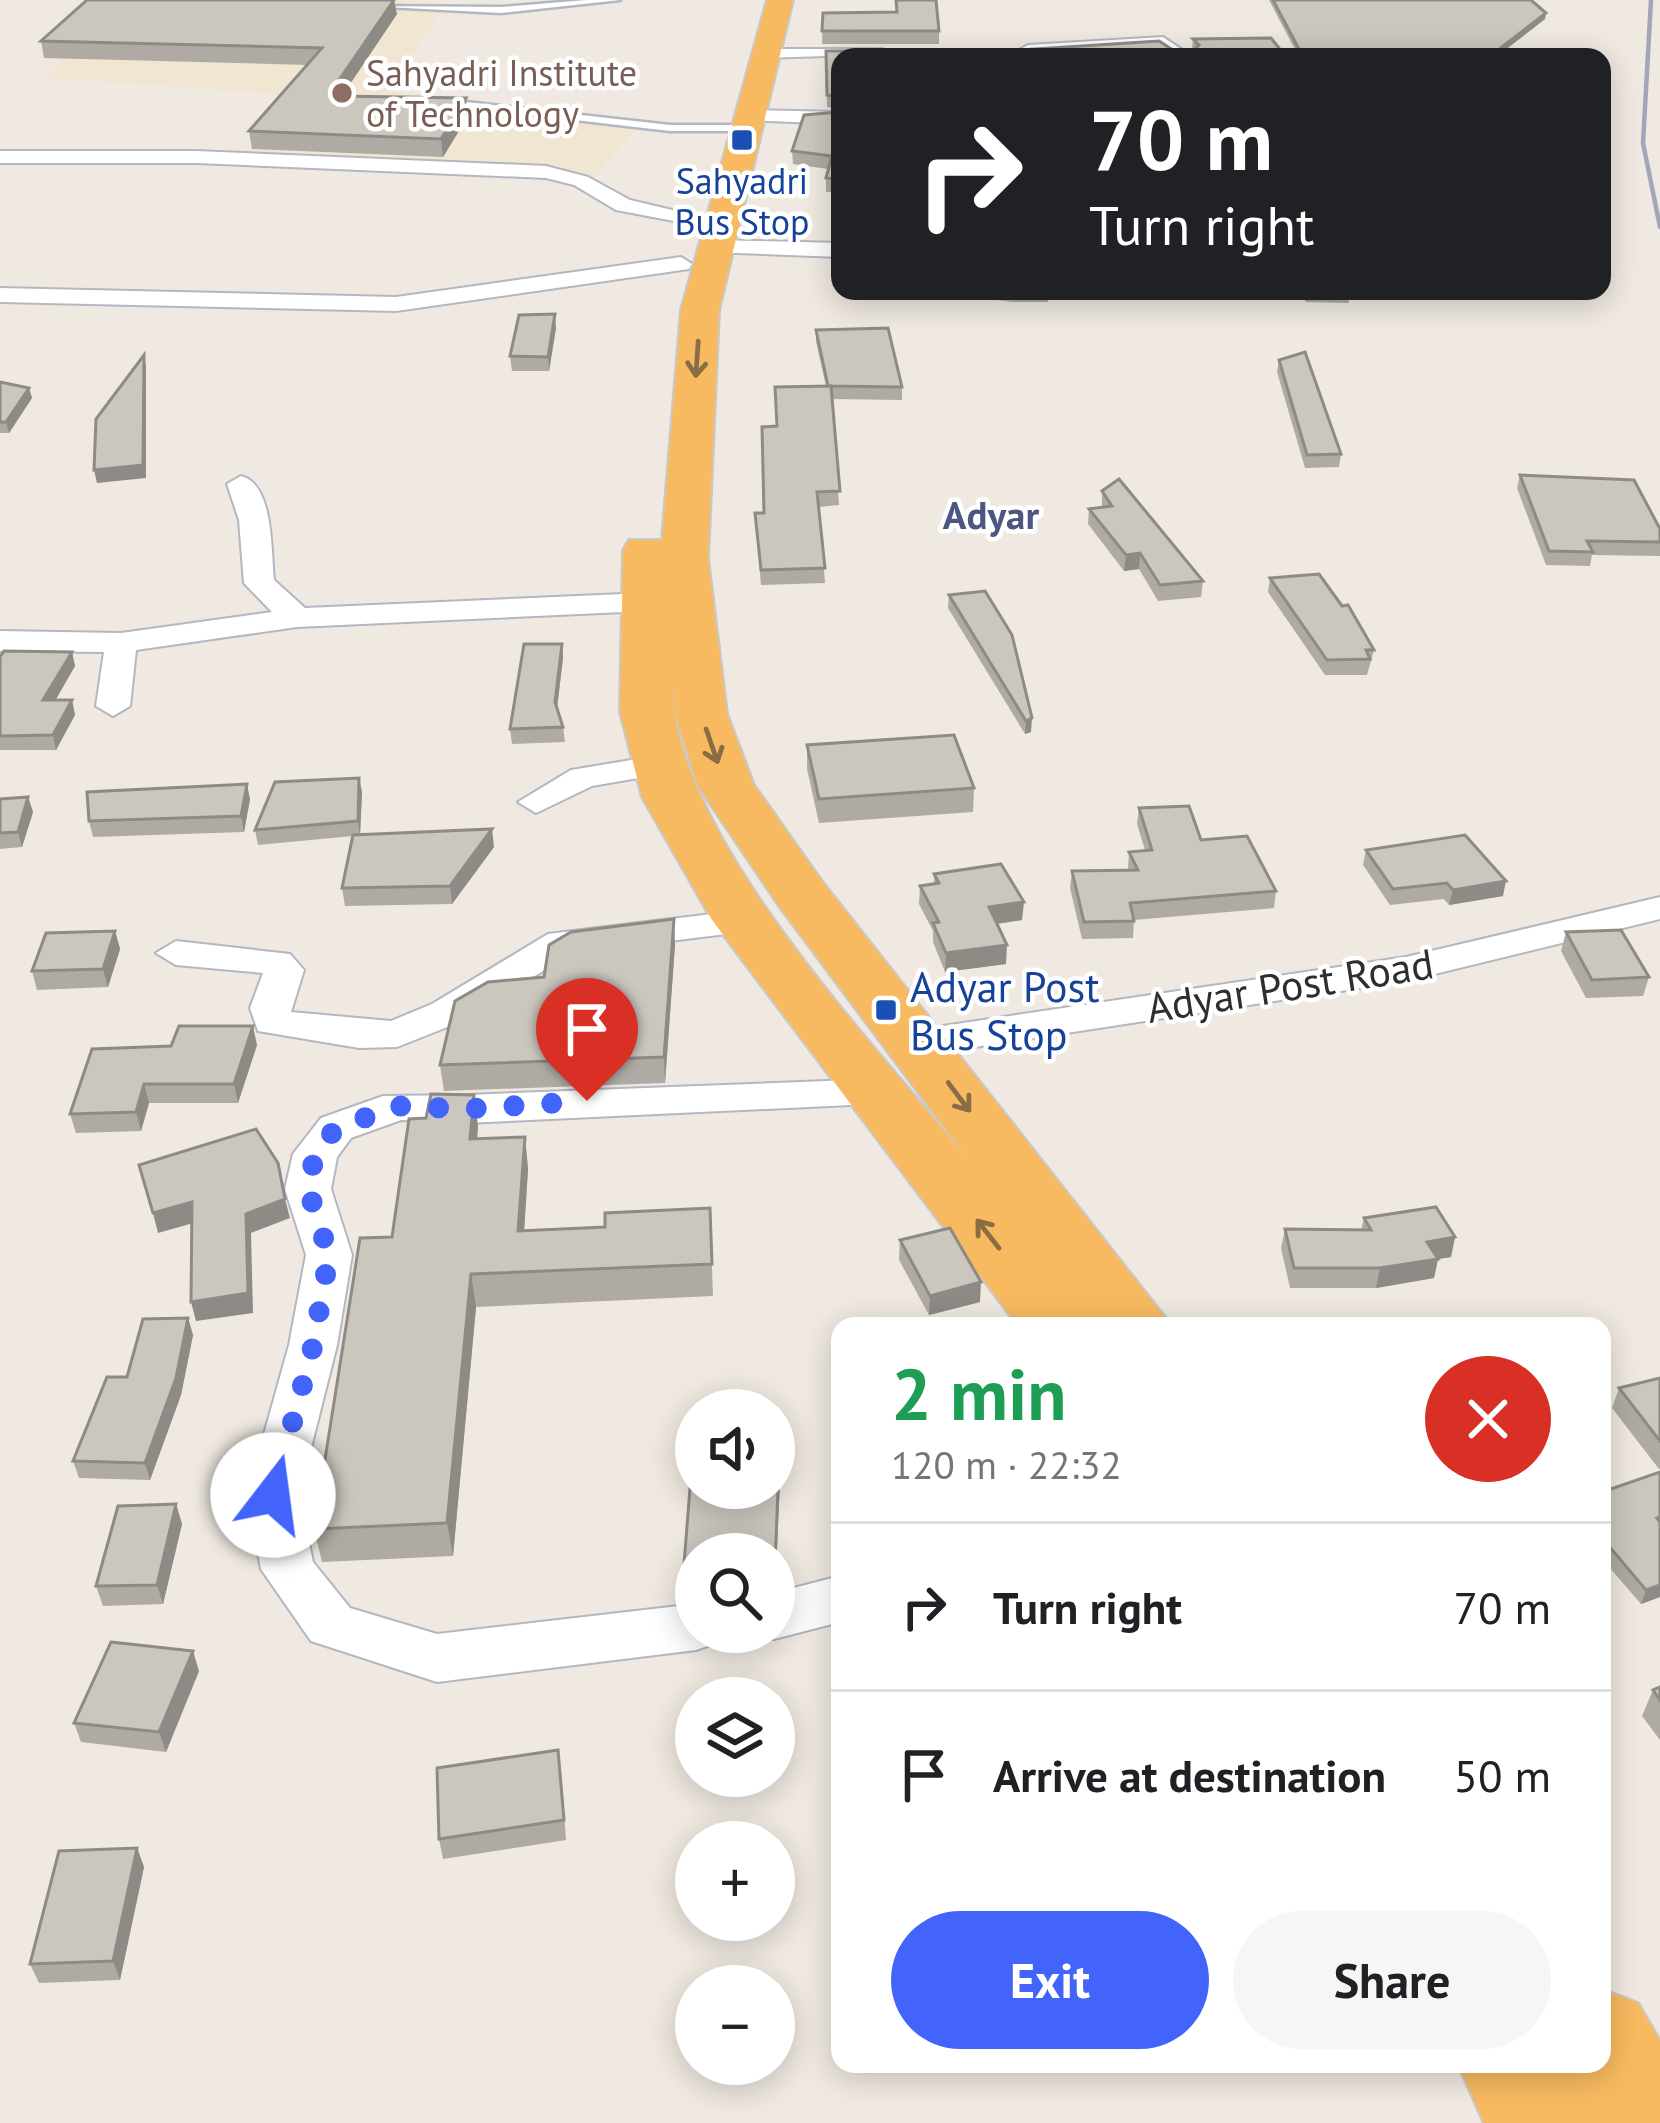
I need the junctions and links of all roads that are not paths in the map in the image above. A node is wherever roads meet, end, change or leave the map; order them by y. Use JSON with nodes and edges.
{"nodes":[{"id":1,"x":616,"y":0,"type":"edge"},
{"id":2,"x":753,"y":0,"type":"edge"},
{"id":3,"x":779,"y":0,"type":"edge"},
{"id":4,"x":351,"y":6,"type":"edge"},
{"id":5,"x":1073,"y":48,"type":"edge"},
{"id":6,"x":1171,"y":48,"type":"edge"},
{"id":7,"x":765,"y":54,"type":"junction"},
{"id":8,"x":831,"y":54,"type":"edge"},
{"id":9,"x":421,"y":100,"type":"edge"},
{"id":10,"x":831,"y":119,"type":"edge"},
{"id":11,"x":738,"y":124,"type":"junction"},
{"id":12,"x":0,"y":158,"type":"edge"},
{"id":13,"x":697,"y":243,"type":"junction"},
{"id":14,"x":831,"y":250,"type":"edge"},
{"id":15,"x":0,"y":295,"type":"edge"},
{"id":16,"x":241,"y":484,"type":"dead end"},
{"id":17,"x":646,"y":602,"type":"junction"},
{"id":18,"x":297,"y":618,"type":"junction"},
{"id":19,"x":0,"y":641,"type":"edge"},
{"id":20,"x":121,"y":643,"type":"junction"},
{"id":21,"x":113,"y":706,"type":"dead end"},
{"id":22,"x":661,"y":765,"type":"junction"},
{"id":23,"x":536,"y":802,"type":"dead end"},
{"id":24,"x":1660,"y":908,"type":"edge"},
{"id":25,"x":746,"y":922,"type":"junction"},
{"id":26,"x":176,"y":953,"type":"dead end"},
{"id":27,"x":916,"y":1043,"type":"junction"},
{"id":28,"x":878,"y":1093,"type":"junction"},
{"id":29,"x":1053,"y":1317,"type":"edge"},
{"id":30,"x":1127,"y":1317,"type":"edge"},
{"id":31,"x":831,"y":1600,"type":"edge"},
{"id":32,"x":795,"y":1610,"type":"edge"},
{"id":33,"x":675,"y":1630,"type":"edge"},
{"id":34,"x":1611,"y":2055,"type":"edge"},
{"id":35,"x":1514,"y":2073,"type":"edge"},
{"id":36,"x":1538,"y":2123,"type":"edge"},
{"id":37,"x":1648,"y":2123,"type":"edge"}],
"edges":[{"from":1,"to":4,"type":"lane"},
{"from":2,"to":11,"type":"highway"},
{"from":3,"to":7,"type":"highway"},
{"from":5,"to":6,"type":"street"},
{"from":7,"to":8,"type":"street"},
{"from":7,"to":11,"type":"highway"},
{"from":9,"to":11,"type":"lane"},
{"from":10,"to":11,"type":"street"},
{"from":11,"to":13,"type":"highway"},
{"from":12,"to":13,"type":"street"},
{"from":13,"to":14,"type":"street"},
{"from":13,"to":15,"type":"street"},
{"from":13,"to":17,"type":"highway"},
{"from":13,"to":27,"type":"highway","one_way":true},
{"from":16,"to":18,"type":"street"},
{"from":17,"to":18,"type":"street"},
{"from":17,"to":22,"type":"highway"},
{"from":18,"to":20,"type":"street"},
{"from":19,"to":20,"type":"street"},
{"from":20,"to":21,"type":"street"},
{"from":22,"to":23,"type":"street"},
{"from":22,"to":25,"type":"highway"},
{"from":24,"to":27,"type":"street","name":"Adyar Post Road"},
{"from":25,"to":26,"type":"street"},
{"from":25,"to":28,"type":"highway"},
{"from":27,"to":30,"type":"highway","one_way":true},
{"from":29,"to":28,"type":"highway","one_way":true},
{"from":28,"to":33,"type":"street"},
{"from":31,"to":32,"type":"street"},
{"from":34,"to":37,"type":"highway"},
{"from":35,"to":36,"type":"highway"}]}
